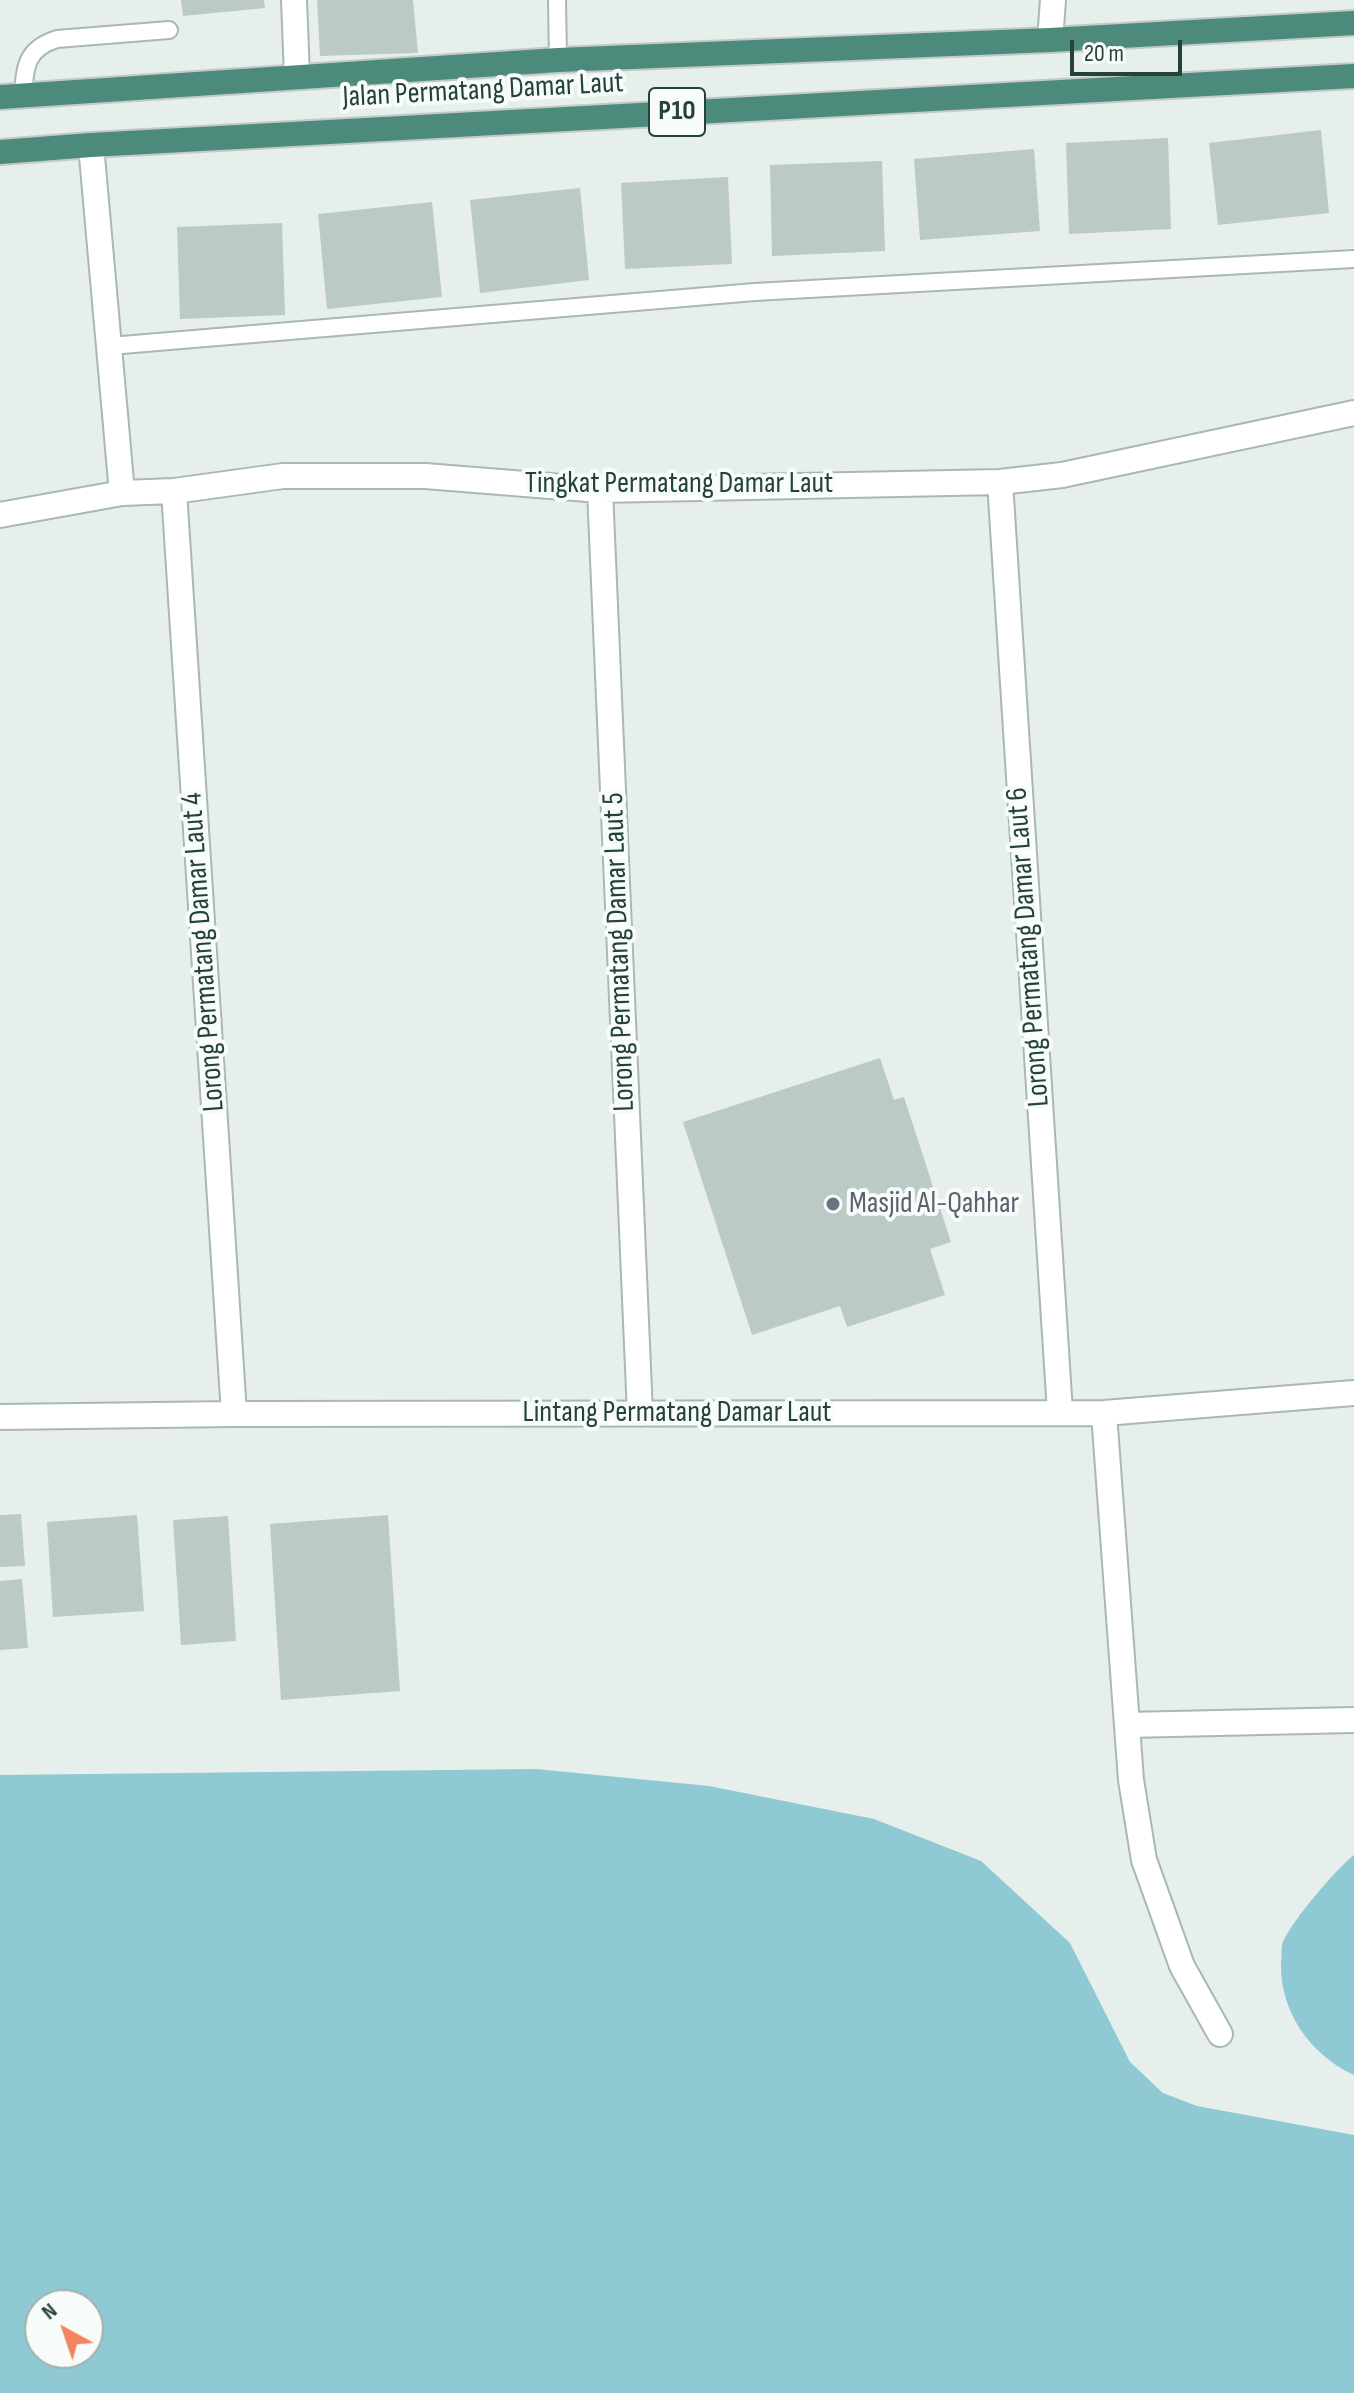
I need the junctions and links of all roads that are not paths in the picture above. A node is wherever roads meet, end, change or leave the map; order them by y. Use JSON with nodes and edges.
{"nodes":[{"id":1,"x":294,"y":0,"type":"edge"},
{"id":2,"x":557,"y":0,"type":"edge"},
{"id":3,"x":1053,"y":0,"type":"edge"},
{"id":4,"x":1354,"y":23,"type":"edge"},
{"id":5,"x":169,"y":30,"type":"dead end"},
{"id":6,"x":1050,"y":40,"type":"junction"},
{"id":7,"x":558,"y":60,"type":"junction"},
{"id":8,"x":1354,"y":76,"type":"edge"},
{"id":9,"x":297,"y":77,"type":"junction"},
{"id":10,"x":12,"y":96,"type":"edge"},
{"id":11,"x":91,"y":145,"type":"junction"},
{"id":12,"x":0,"y":152,"type":"edge"},
{"id":13,"x":1354,"y":259,"type":"edge"},
{"id":14,"x":110,"y":346,"type":"junction"},
{"id":15,"x":1354,"y":413,"type":"edge"},
{"id":16,"x":1000,"y":482,"type":"junction"},
{"id":17,"x":600,"y":490,"type":"junction"},
{"id":18,"x":174,"y":491,"type":"junction"},
{"id":19,"x":122,"y":493,"type":"junction"},
{"id":20,"x":0,"y":515,"type":"edge"},
{"id":21,"x":1354,"y":1393,"type":"edge"},
{"id":22,"x":1060,"y":1412,"type":"junction"},
{"id":23,"x":1104,"y":1413,"type":"junction"},
{"id":24,"x":234,"y":1414,"type":"junction"},
{"id":25,"x":640,"y":1414,"type":"junction"},
{"id":26,"x":0,"y":1417,"type":"edge"},
{"id":27,"x":1354,"y":1720,"type":"edge"},
{"id":28,"x":1127,"y":1725,"type":"junction"},
{"id":29,"x":1220,"y":2034,"type":"dead end"}],
"edges":[{"from":1,"to":9,"type":"street"},
{"from":2,"to":7,"type":"lane"},
{"from":3,"to":6,"type":"street"},
{"from":4,"to":6,"type":"highway","name":"Jalan Permatang Damar Laut","number":"P10"},
{"from":5,"to":10,"type":"lane"},
{"from":6,"to":7,"type":"highway","name":"Jalan Permatang Damar Laut","number":"P10"},
{"from":7,"to":9,"type":"highway","name":"Jalan Permatang Damar Laut","number":"P10"},
{"from":8,"to":11,"type":"highway","name":"Jalan Permatang Damar Laut","number":"P10"},
{"from":9,"to":10,"type":"highway","name":"Jalan Permatang Damar Laut","number":"P10"},
{"from":11,"to":12,"type":"highway","name":"Jalan Permatang Damar Laut","number":"P10"},
{"from":11,"to":14,"type":"street"},
{"from":13,"to":14,"type":"lane"},
{"from":14,"to":19,"type":"street"},
{"from":15,"to":16,"type":"street","name":"Tingkat Permatang Damar Laut"},
{"from":16,"to":17,"type":"street","name":"Tingkat Permatang Damar Laut"},
{"from":16,"to":22,"type":"street","name":"Lorong Permatang Damar Laut 6"},
{"from":17,"to":18,"type":"street","name":"Tingkat Permatang Damar Laut"},
{"from":17,"to":25,"type":"street","name":"Lorong Permatang Damar Laut 5"},
{"from":18,"to":19,"type":"street","name":"Tingkat Permatang Damar Laut"},
{"from":18,"to":24,"type":"street","name":"Lorong Permatang Damar Laut 4"},
{"from":19,"to":20,"type":"street","name":"Tingkat Permatang Damar Laut"},
{"from":21,"to":23,"type":"street","name":"Lintang Permatang Damar Laut"},
{"from":22,"to":23,"type":"street","name":"Lintang Permatang Damar Laut"},
{"from":22,"to":25,"type":"street","name":"Lintang Permatang Damar Laut"},
{"from":23,"to":28,"type":"street"},
{"from":24,"to":25,"type":"street","name":"Lintang Permatang Damar Laut"},
{"from":24,"to":26,"type":"street","name":"Lintang Permatang Damar Laut"},
{"from":27,"to":28,"type":"street"},
{"from":28,"to":29,"type":"street"}]}
